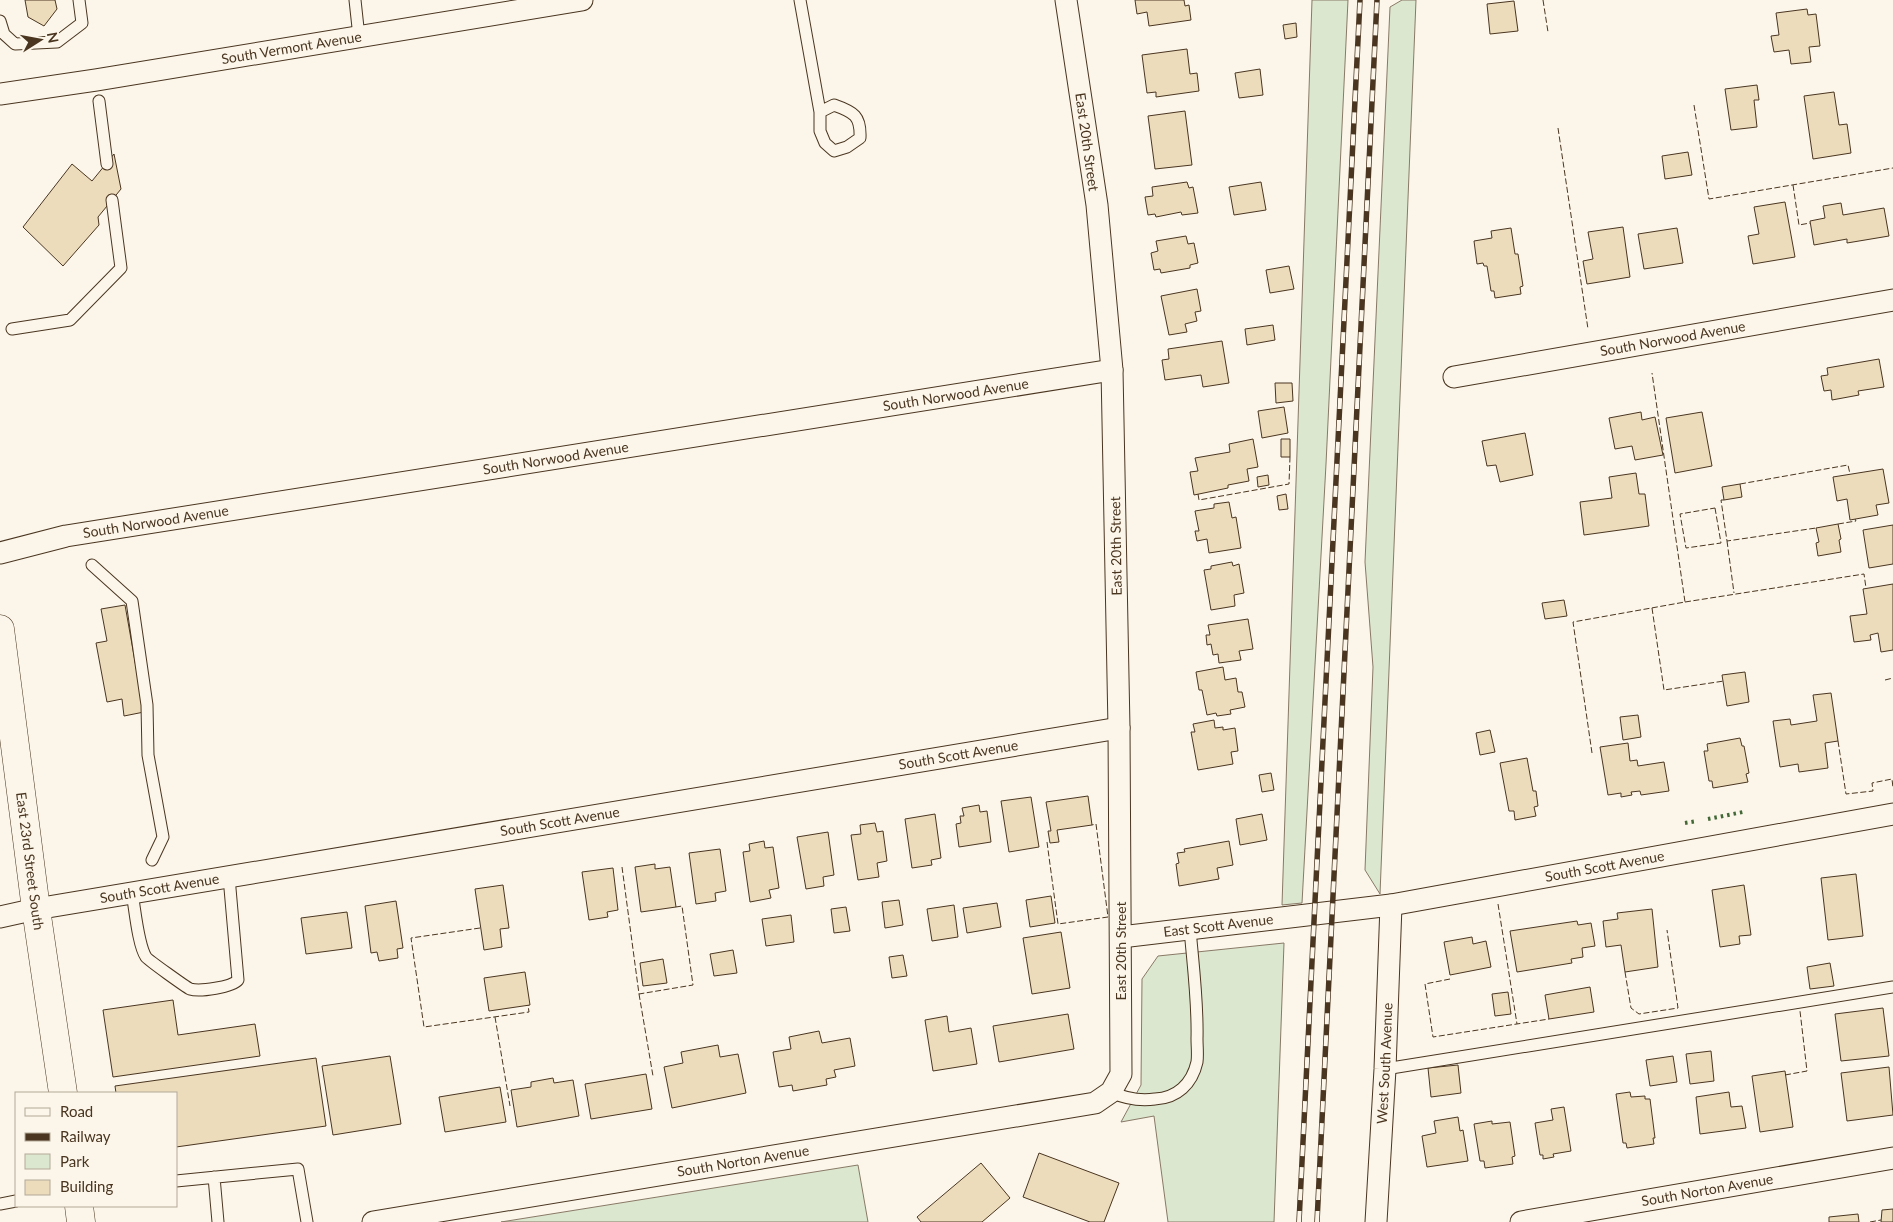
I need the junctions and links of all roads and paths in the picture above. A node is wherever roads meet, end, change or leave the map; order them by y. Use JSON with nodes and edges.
{"nodes":[{"id":1,"x":80,"y":0,"type":"edge"},
{"id":2,"x":355,"y":0,"type":"edge"},
{"id":3,"x":582,"y":0,"type":"edge"},
{"id":4,"x":800,"y":0,"type":"edge"},
{"id":5,"x":1066,"y":0,"type":"edge"},
{"id":6,"x":0,"y":20,"type":"edge"},
{"id":7,"x":358,"y":37,"type":"junction"},
{"id":8,"x":0,"y":94,"type":"edge"},
{"id":9,"x":99,"y":101,"type":"dead end"},
{"id":10,"x":820,"y":112,"type":"dead end"},
{"id":11,"x":107,"y":164,"type":"dead end"},
{"id":12,"x":112,"y":200,"type":"dead end"},
{"id":13,"x":1893,"y":300,"type":"edge"},
{"id":14,"x":12,"y":329,"type":"dead end"},
{"id":15,"x":1112,"y":370,"type":"junction"},
{"id":16,"x":1454,"y":377,"type":"dead end"},
{"id":17,"x":0,"y":552,"type":"edge"},
{"id":18,"x":92,"y":565,"type":"dead end"},
{"id":19,"x":0,"y":629,"type":"edge"},
{"id":20,"x":1119,"y":728,"type":"junction"},
{"id":21,"x":1893,"y":814,"type":"edge"},
{"id":22,"x":152,"y":860,"type":"dead end"},
{"id":23,"x":229,"y":877,"type":"junction"},
{"id":24,"x":132,"y":893,"type":"junction"},
{"id":25,"x":1391,"y":905,"type":"junction"},
{"id":26,"x":36,"y":909,"type":"junction"},
{"id":27,"x":1315,"y":913,"type":"joint"},
{"id":28,"x":0,"y":917,"type":"edge"},
{"id":29,"x":1190,"y":929,"type":"junction"},
{"id":30,"x":1121,"y":938,"type":"junction"},
{"id":31,"x":1893,"y":987,"type":"edge"},
{"id":32,"x":1386,"y":1069,"type":"junction"},
{"id":33,"x":63,"y":1092,"type":"edge"},
{"id":34,"x":1111,"y":1092,"type":"junction"},
{"id":35,"x":1893,"y":1158,"type":"edge"},
{"id":36,"x":214,"y":1177,"type":"junction"},
{"id":37,"x":178,"y":1181,"type":"edge"},
{"id":38,"x":15,"y":1201,"type":"edge"},
{"id":39,"x":0,"y":1204,"type":"edge"},
{"id":40,"x":79,"y":1207,"type":"edge"},
{"id":41,"x":416,"y":1218,"type":"edge"},
{"id":42,"x":81,"y":1222,"type":"edge"},
{"id":43,"x":218,"y":1222,"type":"edge"},
{"id":44,"x":307,"y":1222,"type":"edge"},
{"id":45,"x":373,"y":1222,"type":"edge"},
{"id":46,"x":1376,"y":1222,"type":"edge"},
{"id":47,"x":1522,"y":1222,"type":"edge"}],
"edges":[{"from":1,"to":6,"type":"lane"},
{"from":2,"to":7,"type":"lane"},
{"from":3,"to":7,"type":"street","name":"South Vermont Avenue"},
{"from":4,"to":10,"type":"lane"},
{"from":5,"to":15,"type":"street","name":"East 20th Street"},
{"from":7,"to":8,"type":"street","name":"South Vermont Avenue"},
{"from":9,"to":11,"type":"lane"},
{"from":12,"to":14,"type":"lane"},
{"from":13,"to":16,"type":"street","name":"South Norwood Avenue"},
{"from":15,"to":17,"type":"street","name":"South Norwood Avenue"},
{"from":15,"to":20,"type":"street","name":"East 20th Street"},
{"from":18,"to":22,"type":"lane"},
{"from":19,"to":26,"type":"main road","name":"East 23rd Street South"},
{"from":20,"to":23,"type":"street","name":"South Scott Avenue"},
{"from":20,"to":30,"type":"street","name":"East 20th Street"},
{"from":21,"to":25,"type":"street","name":"South Scott Avenue"},
{"from":23,"to":24,"type":"street","name":"South Scott Avenue"},
{"from":23,"to":24,"type":"lane"},
{"from":24,"to":26,"type":"street","name":"South Scott Avenue"},
{"from":25,"to":27,"type":"street","name":"South Scott Avenue"},
{"from":25,"to":32,"type":"street","name":"West South Avenue"},
{"from":26,"to":28,"type":"street","name":"South Scott Avenue"},
{"from":26,"to":33,"type":"main road","name":"East 23rd Street South"},
{"from":27,"to":29,"type":"street","name":"East Scott Avenue"},
{"from":29,"to":30,"type":"street","name":"East Scott Avenue"},
{"from":29,"to":34,"type":"lane"},
{"from":30,"to":34,"type":"street","name":"East 20th Street"},
{"from":31,"to":32,"type":"lane"},
{"from":32,"to":46,"type":"street","name":"West South Avenue"},
{"from":34,"to":41,"type":"street","name":"South Norton Avenue"},
{"from":35,"to":47,"type":"street","name":"South Norton Avenue"},
{"from":36,"to":37,"type":"lane"},
{"from":36,"to":43,"type":"lane"},
{"from":36,"to":44,"type":"lane"},
{"from":38,"to":39,"type":"lane"},
{"from":40,"to":42,"type":"main road"},
{"from":41,"to":45,"type":"street","name":"South Norton Avenue"}]}
